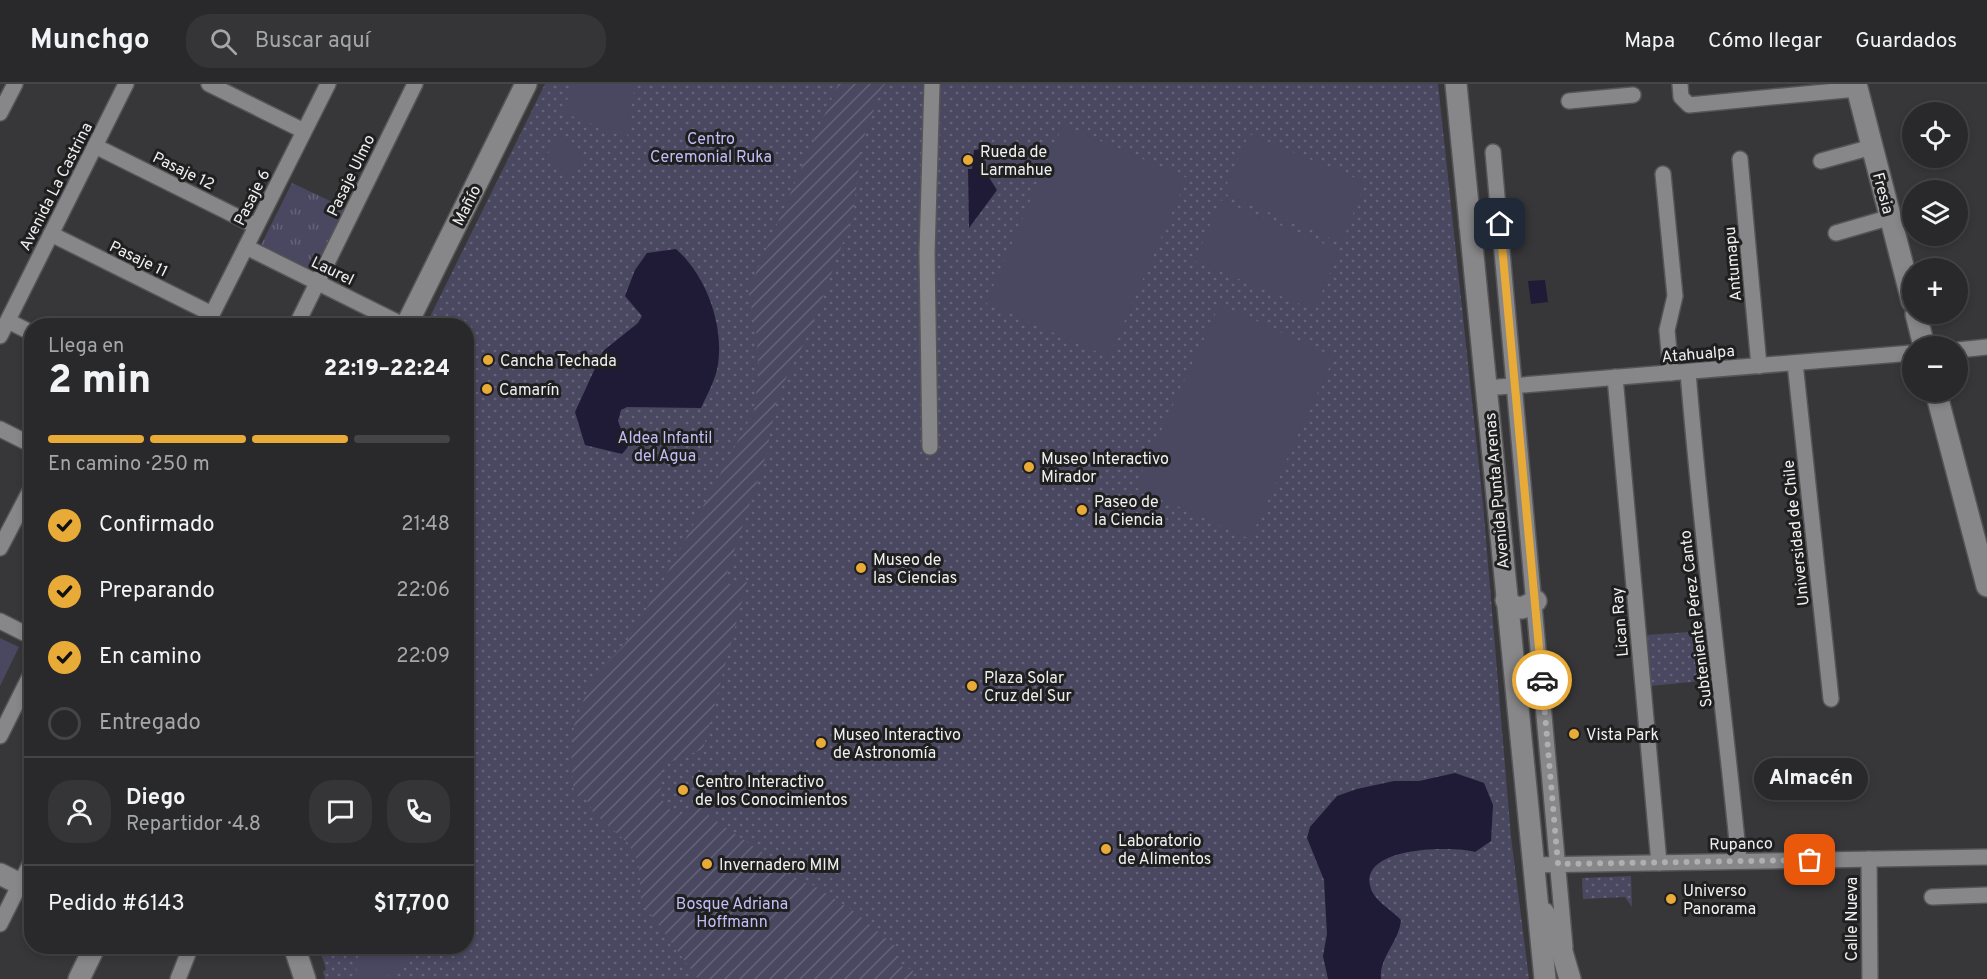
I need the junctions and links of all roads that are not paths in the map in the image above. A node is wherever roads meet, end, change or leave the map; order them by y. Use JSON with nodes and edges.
{"nodes":[{"id":1,"x":15,"y":84,"type":"edge"},
{"id":2,"x":126,"y":84,"type":"edge"},
{"id":3,"x":209,"y":84,"type":"edge"},
{"id":4,"x":328,"y":84,"type":"edge"},
{"id":5,"x":415,"y":84,"type":"edge"},
{"id":6,"x":526,"y":84,"type":"edge"},
{"id":7,"x":932,"y":84,"type":"edge"},
{"id":8,"x":1456,"y":84,"type":"edge"},
{"id":9,"x":1680,"y":84,"type":"edge"},
{"id":10,"x":1857,"y":86,"type":"edge"},
{"id":11,"x":1601,"y":91,"type":"edge"},
{"id":12,"x":1634,"y":94,"type":"dead end"},
{"id":13,"x":1569,"y":101,"type":"dead end"},
{"id":14,"x":0,"y":112,"type":"edge"},
{"id":15,"x":304,"y":131,"type":"junction"},
{"id":16,"x":95,"y":146,"type":"junction"},
{"id":17,"x":1872,"y":147,"type":"junction"},
{"id":18,"x":1493,"y":152,"type":"dead end"},
{"id":19,"x":1740,"y":159,"type":"dead end"},
{"id":20,"x":1821,"y":160,"type":"dead end"},
{"id":21,"x":1664,"y":174,"type":"dead end"},
{"id":22,"x":1891,"y":217,"type":"junction"},
{"id":23,"x":1500,"y":224,"type":"junction"},
{"id":24,"x":256,"y":226,"type":"junction"},
{"id":25,"x":1470,"y":226,"type":"junction"},
{"id":26,"x":1836,"y":233,"type":"dead end"},
{"id":27,"x":51,"y":234,"type":"junction"},
{"id":28,"x":246,"y":247,"type":"junction"},
{"id":29,"x":1902,"y":262,"type":"edge"},
{"id":30,"x":317,"y":282,"type":"junction"},
{"id":31,"x":205,"y":318,"type":"edge"},
{"id":32,"x":210,"y":318,"type":"edge"},
{"id":33,"x":300,"y":318,"type":"edge"},
{"id":34,"x":389,"y":318,"type":"edge"},
{"id":35,"x":409,"y":318,"type":"edge"},
{"id":36,"x":8,"y":321,"type":"junction"},
{"id":37,"x":24,"y":329,"type":"edge"},
{"id":38,"x":0,"y":336,"type":"edge"},
{"id":39,"x":1987,"y":348,"type":"edge"},
{"id":40,"x":1968,"y":349,"type":"edge"},
{"id":41,"x":1902,"y":354,"type":"edge"},
{"id":42,"x":1795,"y":363,"type":"junction"},
{"id":43,"x":1759,"y":366,"type":"junction"},
{"id":44,"x":1688,"y":372,"type":"junction"},
{"id":45,"x":1671,"y":373,"type":"junction"},
{"id":46,"x":1615,"y":377,"type":"junction"},
{"id":47,"x":1515,"y":386,"type":"junction"},
{"id":48,"x":1486,"y":388,"type":"junction"},
{"id":49,"x":1939,"y":402,"type":"edge"},
{"id":50,"x":0,"y":429,"type":"edge"},
{"id":51,"x":24,"y":441,"type":"edge"},
{"id":52,"x":930,"y":447,"type":"dead end"},
{"id":53,"x":24,"y":502,"type":"edge"},
{"id":54,"x":0,"y":548,"type":"edge"},
{"id":55,"x":1987,"y":586,"type":"edge"},
{"id":56,"x":1506,"y":600,"type":"junction"},
{"id":57,"x":1536,"y":601,"type":"junction"},
{"id":58,"x":0,"y":621,"type":"edge"},
{"id":59,"x":24,"y":633,"type":"edge"},
{"id":60,"x":24,"y":697,"type":"edge"},
{"id":61,"x":1831,"y":699,"type":"dead end"},
{"id":62,"x":0,"y":736,"type":"edge"},
{"id":63,"x":1987,"y":857,"type":"edge"},
{"id":64,"x":1869,"y":859,"type":"junction"},
{"id":65,"x":1739,"y":861,"type":"junction"},
{"id":66,"x":1659,"y":863,"type":"junction"},
{"id":67,"x":1558,"y":864,"type":"junction"},
{"id":68,"x":1532,"y":865,"type":"junction"},
{"id":69,"x":0,"y":874,"type":"edge"},
{"id":70,"x":24,"y":886,"type":"edge"},
{"id":71,"x":24,"y":890,"type":"edge"},
{"id":72,"x":1987,"y":895,"type":"edge"},
{"id":73,"x":1932,"y":897,"type":"dead end"},
{"id":74,"x":1538,"y":898,"type":"junction"},
{"id":75,"x":0,"y":924,"type":"edge"},
{"id":76,"x":91,"y":954,"type":"edge"},
{"id":77,"x":188,"y":954,"type":"edge"},
{"id":78,"x":297,"y":954,"type":"edge"},
{"id":79,"x":1568,"y":974,"type":"edge"},
{"id":80,"x":79,"y":979,"type":"edge"},
{"id":81,"x":178,"y":979,"type":"edge"},
{"id":82,"x":305,"y":979,"type":"edge"},
{"id":83,"x":1545,"y":979,"type":"edge"},
{"id":84,"x":1870,"y":979,"type":"edge"}],
"edges":[{"from":1,"to":14,"type":"street"},
{"from":2,"to":16,"type":"street","name":"Avenida La Castrina"},
{"from":3,"to":15,"type":"street"},
{"from":4,"to":15,"type":"street","name":"Pasaje 6"},
{"from":5,"to":30,"type":"street","name":"Pasaje Ulmo"},
{"from":6,"to":35,"type":"main road","name":"Mañío"},
{"from":7,"to":52,"type":"street"},
{"from":8,"to":25,"type":"main road","name":"Avenida Punta Arenas"},
{"from":9,"to":10,"type":"street"},
{"from":10,"to":17,"type":"main road","name":"Fresia"},
{"from":11,"to":12,"type":"street"},
{"from":11,"to":13,"type":"street"},
{"from":15,"to":24,"type":"street","name":"Pasaje 6"},
{"from":16,"to":24,"type":"street","name":"Pasaje 12"},
{"from":16,"to":27,"type":"street","name":"Avenida La Castrina"},
{"from":17,"to":20,"type":"street"},
{"from":17,"to":22,"type":"main road","name":"Fresia"},
{"from":18,"to":23,"type":"street","name":"Avenida Punta Arenas"},
{"from":19,"to":43,"type":"street","name":"Antumapu"},
{"from":21,"to":45,"type":"street"},
{"from":22,"to":26,"type":"street"},
{"from":22,"to":29,"type":"main road","name":"Fresia"},
{"from":23,"to":25,"type":"main road"},
{"from":23,"to":47,"type":"street","name":"Avenida Punta Arenas"},
{"from":24,"to":28,"type":"street","name":"Pasaje 6"},
{"from":25,"to":48,"type":"main road","name":"Avenida Punta Arenas"},
{"from":27,"to":31,"type":"street","name":"Pasaje 11"},
{"from":27,"to":36,"type":"street","name":"Avenida La Castrina"},
{"from":28,"to":30,"type":"street","name":"Laurel"},
{"from":28,"to":32,"type":"street","name":"Pasaje 6"},
{"from":30,"to":33,"type":"street","name":"Pasaje Ulmo"},
{"from":30,"to":34,"type":"street","name":"Laurel"},
{"from":36,"to":37,"type":"street"},
{"from":36,"to":38,"type":"street","name":"Avenida La Castrina"},
{"from":39,"to":40,"type":"street"},
{"from":41,"to":42,"type":"street","name":"Atahualpa"},
{"from":42,"to":43,"type":"street","name":"Atahualpa"},
{"from":42,"to":61,"type":"street","name":"Universidad de Chile"},
{"from":43,"to":44,"type":"street","name":"Atahualpa"},
{"from":44,"to":45,"type":"street","name":"Atahualpa"},
{"from":44,"to":65,"type":"street","name":"Subteniente Pérez Canto"},
{"from":45,"to":46,"type":"street","name":"Atahualpa"},
{"from":46,"to":47,"type":"street","name":"Atahualpa"},
{"from":46,"to":66,"type":"street","name":"Lican Ray"},
{"from":47,"to":48,"type":"street","name":"Atahualpa"},
{"from":47,"to":57,"type":"street","name":"Avenida Punta Arenas"},
{"from":48,"to":56,"type":"main road","name":"Avenida Punta Arenas"},
{"from":49,"to":55,"type":"main road"},
{"from":50,"to":51,"type":"street"},
{"from":53,"to":54,"type":"street"},
{"from":56,"to":57,"type":"main road"},
{"from":56,"to":68,"type":"main road","name":"Avenida Punta Arenas"},
{"from":57,"to":67,"type":"street","name":"Avenida Punta Arenas"},
{"from":58,"to":59,"type":"street"},
{"from":60,"to":62,"type":"street"},
{"from":63,"to":64,"type":"street","name":"Rupanco"},
{"from":64,"to":65,"type":"street","name":"Rupanco"},
{"from":64,"to":84,"type":"street","name":"Calle Nueva"},
{"from":65,"to":66,"type":"street","name":"Rupanco"},
{"from":66,"to":67,"type":"street","name":"Rupanco"},
{"from":67,"to":68,"type":"street","name":"Rupanco"},
{"from":67,"to":79,"type":"street","name":"Avenida Punta Arenas"},
{"from":68,"to":74,"type":"main road","name":"Avenida Punta Arenas"},
{"from":69,"to":70,"type":"main road"},
{"from":71,"to":75,"type":"street"},
{"from":72,"to":73,"type":"street"},
{"from":74,"to":79,"type":"main road","name":"Avenida Punta Arenas"},
{"from":74,"to":83,"type":"main road","name":"Avenida Punta Arenas"},
{"from":76,"to":80,"type":"main road"},
{"from":77,"to":81,"type":"street"},
{"from":78,"to":82,"type":"main road"}]}
